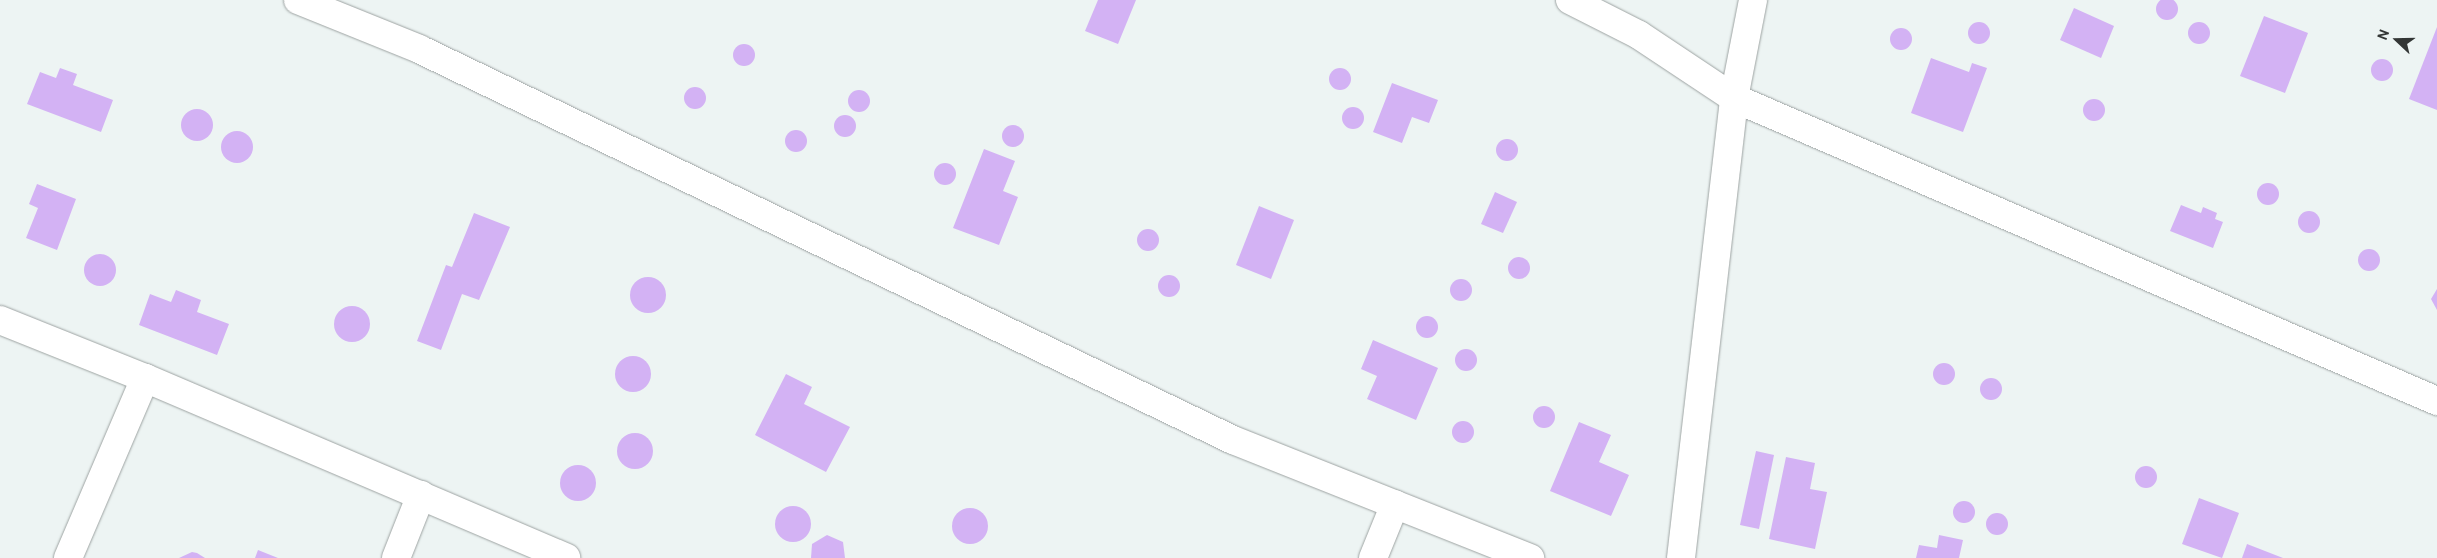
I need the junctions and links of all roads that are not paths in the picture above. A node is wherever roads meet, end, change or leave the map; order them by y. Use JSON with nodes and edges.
{"nodes":[{"id":1,"x":298,"y":0,"type":"edge"},
{"id":2,"x":1570,"y":0,"type":"edge"},
{"id":3,"x":1753,"y":0,"type":"edge"},
{"id":4,"x":1734,"y":98,"type":"junction"},
{"id":5,"x":0,"y":320,"type":"edge"},
{"id":6,"x":145,"y":378,"type":"junction"},
{"id":7,"x":2437,"y":401,"type":"edge"},
{"id":8,"x":421,"y":495,"type":"junction"},
{"id":9,"x":1395,"y":504,"type":"junction"},
{"id":10,"x":68,"y":558,"type":"edge"},
{"id":11,"x":396,"y":558,"type":"edge"},
{"id":12,"x":566,"y":558,"type":"edge"},
{"id":13,"x":1373,"y":558,"type":"edge"},
{"id":14,"x":1530,"y":558,"type":"edge"},
{"id":15,"x":1681,"y":558,"type":"edge"}],
"edges":[{"from":1,"to":9,"type":"street"},
{"from":2,"to":4,"type":"street"},
{"from":3,"to":4,"type":"street"},
{"from":4,"to":7,"type":"street"},
{"from":4,"to":15,"type":"street"},
{"from":5,"to":6,"type":"street"},
{"from":6,"to":8,"type":"street"},
{"from":6,"to":10,"type":"street"},
{"from":8,"to":11,"type":"street"},
{"from":8,"to":12,"type":"street"},
{"from":9,"to":13,"type":"street"},
{"from":9,"to":14,"type":"street"}]}
